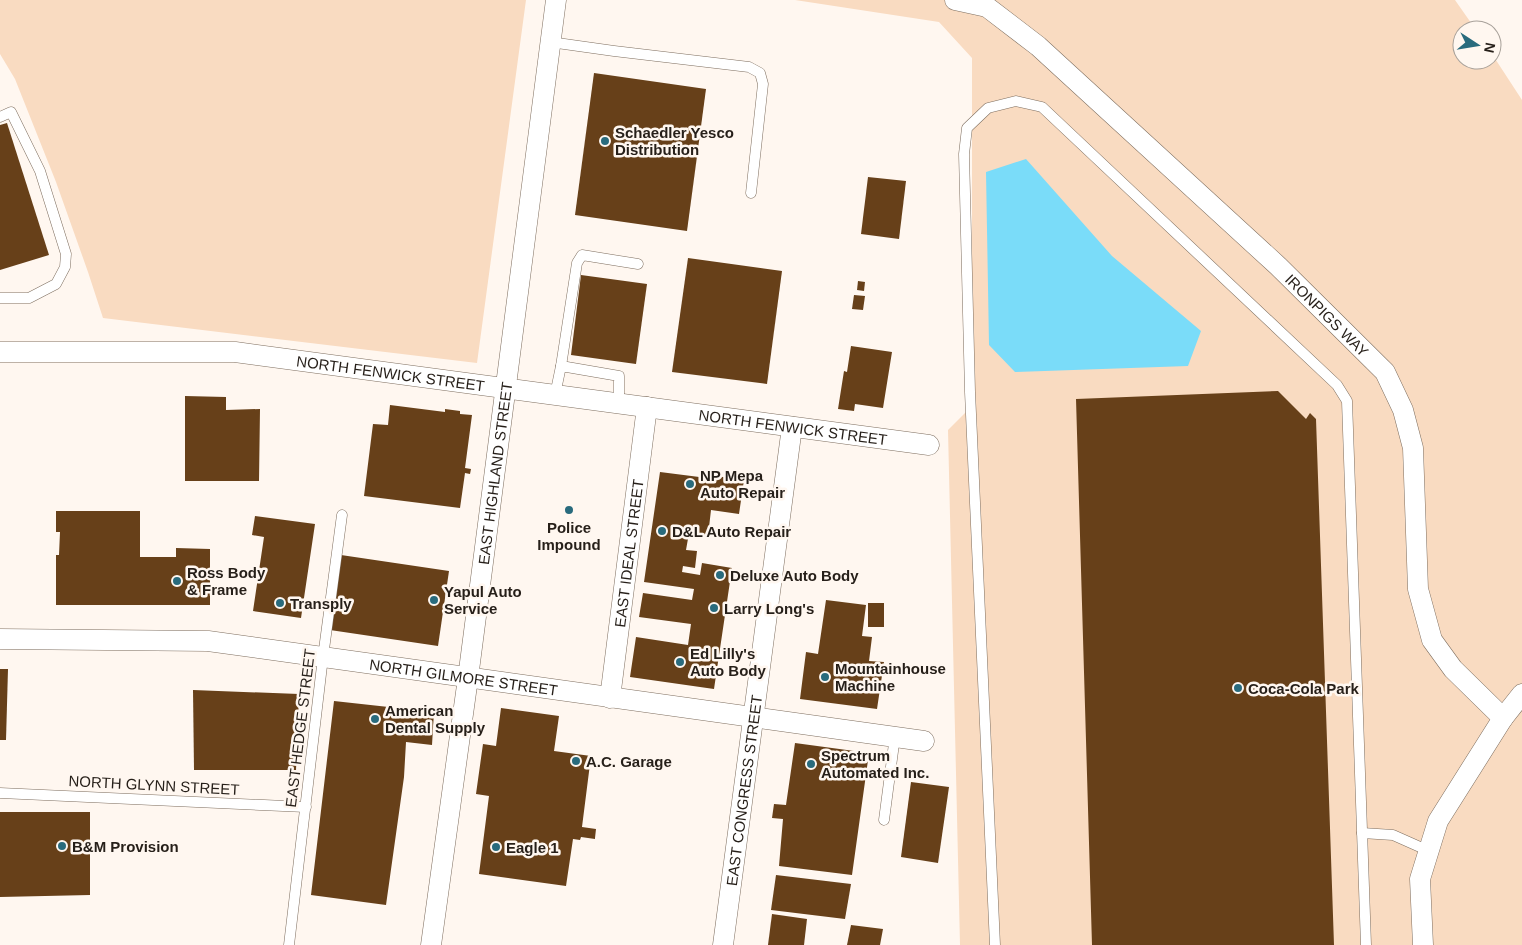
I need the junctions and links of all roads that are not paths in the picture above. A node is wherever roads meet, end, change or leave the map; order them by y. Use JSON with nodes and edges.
{"nodes":[{"id":1,"x":556,"y":0,"type":"edge"},
{"id":2,"x":954,"y":0,"type":"edge"},
{"id":3,"x":987,"y":4,"type":"edge"},
{"id":4,"x":550,"y":42,"type":"junction"},
{"id":5,"x":0,"y":117,"type":"edge"},
{"id":6,"x":751,"y":193,"type":"dead end"},
{"id":7,"x":638,"y":264,"type":"dead end"},
{"id":8,"x":0,"y":298,"type":"edge"},
{"id":9,"x":0,"y":352,"type":"edge"},
{"id":10,"x":561,"y":366,"type":"junction"},
{"id":11,"x":506,"y":388,"type":"junction"},
{"id":12,"x":555,"y":395,"type":"junction"},
{"id":13,"x":620,"y":403,"type":"junction"},
{"id":14,"x":647,"y":407,"type":"junction"},
{"id":15,"x":792,"y":426,"type":"junction"},
{"id":16,"x":929,"y":445,"type":"dead end"},
{"id":17,"x":342,"y":515,"type":"dead end"},
{"id":18,"x":0,"y":639,"type":"edge"},
{"id":19,"x":323,"y":657,"type":"junction"},
{"id":20,"x":468,"y":678,"type":"junction"},
{"id":21,"x":1522,"y":694,"type":"edge"},
{"id":22,"x":610,"y":698,"type":"junction"},
{"id":23,"x":753,"y":718,"type":"junction"},
{"id":24,"x":1503,"y":718,"type":"junction"},
{"id":25,"x":895,"y":736,"type":"junction"},
{"id":26,"x":924,"y":740,"type":"dead end"},
{"id":27,"x":0,"y":793,"type":"edge"},
{"id":28,"x":306,"y":807,"type":"junction"},
{"id":29,"x":884,"y":820,"type":"dead end"},
{"id":30,"x":1362,"y":833,"type":"junction"},
{"id":31,"x":1429,"y":851,"type":"junction"},
{"id":32,"x":290,"y":945,"type":"edge"},
{"id":33,"x":431,"y":945,"type":"edge"},
{"id":34,"x":723,"y":945,"type":"edge"},
{"id":35,"x":995,"y":945,"type":"edge"},
{"id":36,"x":1366,"y":945,"type":"edge"},
{"id":37,"x":1423,"y":945,"type":"edge"}],
"edges":[{"from":1,"to":4,"type":"street","name":"EAST HIGHLAND STREET"},
{"from":2,"to":3,"type":"street","name":"IRONPIGS WAY"},
{"from":3,"to":24,"type":"street","name":"IRONPIGS WAY"},
{"from":4,"to":6,"type":"lane"},
{"from":4,"to":11,"type":"street","name":"EAST HIGHLAND STREET"},
{"from":5,"to":8,"type":"lane"},
{"from":7,"to":10,"type":"lane"},
{"from":9,"to":11,"type":"street","name":"NORTH FENWICK STREET"},
{"from":10,"to":12,"type":"lane"},
{"from":10,"to":13,"type":"lane"},
{"from":11,"to":12,"type":"street","name":"NORTH FENWICK STREET"},
{"from":11,"to":20,"type":"street","name":"EAST HIGHLAND STREET"},
{"from":12,"to":13,"type":"street","name":"NORTH FENWICK STREET"},
{"from":13,"to":14,"type":"street","name":"NORTH FENWICK STREET"},
{"from":14,"to":15,"type":"street","name":"NORTH FENWICK STREET"},
{"from":14,"to":22,"type":"street","name":"EAST IDEAL STREET"},
{"from":15,"to":16,"type":"street","name":"NORTH FENWICK STREET"},
{"from":15,"to":23,"type":"street","name":"EAST CONGRESS STREET"},
{"from":17,"to":19,"type":"lane","name":"EAST HEDGE STREET"},
{"from":18,"to":19,"type":"street","name":"NORTH GILMORE STREET"},
{"from":19,"to":20,"type":"street","name":"NORTH GILMORE STREET"},
{"from":19,"to":28,"type":"lane","name":"EAST HEDGE STREET"},
{"from":20,"to":22,"type":"street","name":"NORTH GILMORE STREET"},
{"from":20,"to":33,"type":"street","name":"EAST HIGHLAND STREET"},
{"from":21,"to":24,"type":"street"},
{"from":22,"to":23,"type":"street","name":"NORTH GILMORE STREET"},
{"from":23,"to":25,"type":"street","name":"NORTH GILMORE STREET"},
{"from":23,"to":34,"type":"street","name":"EAST CONGRESS STREET"},
{"from":24,"to":31,"type":"street"},
{"from":25,"to":26,"type":"street","name":"NORTH GILMORE STREET"},
{"from":25,"to":29,"type":"lane"},
{"from":27,"to":28,"type":"lane","name":"NORTH GLYNN STREET"},
{"from":28,"to":32,"type":"lane","name":"EAST HEDGE STREET"},
{"from":30,"to":31,"type":"lane"},
{"from":30,"to":35,"type":"lane"},
{"from":30,"to":36,"type":"lane"},
{"from":31,"to":37,"type":"street"}]}
